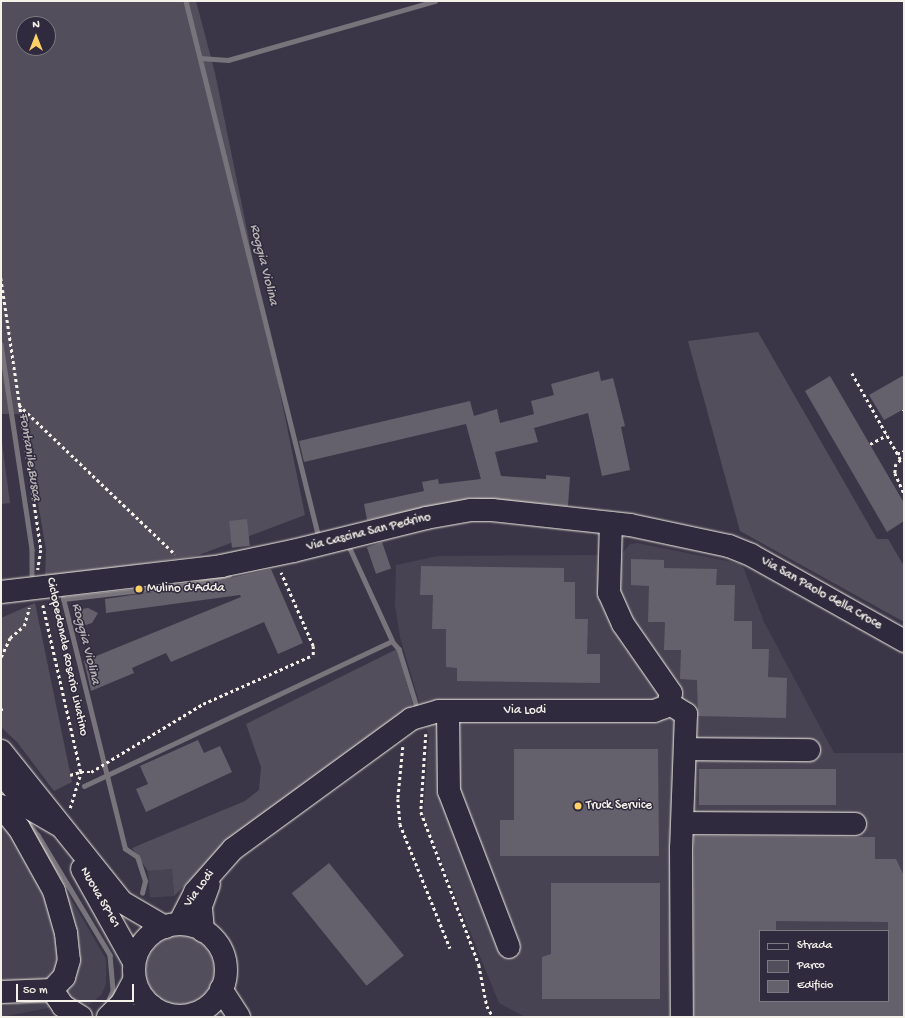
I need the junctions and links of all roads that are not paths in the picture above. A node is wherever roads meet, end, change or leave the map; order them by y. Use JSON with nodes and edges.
{"nodes":[{"id":1,"x":611,"y":523,"type":"junction"},
{"id":2,"x":737,"y":549,"type":"joint"},
{"id":3,"x":5,"y":591,"type":"edge"},
{"id":4,"x":904,"y":641,"type":"edge"},
{"id":5,"x":670,"y":704,"type":"junction"},
{"id":6,"x":441,"y":711,"type":"junction"},
{"id":7,"x":685,"y":748,"type":"junction"},
{"id":8,"x":809,"y":750,"type":"dead end"},
{"id":9,"x":1,"y":751,"type":"edge"},
{"id":10,"x":1,"y":772,"type":"edge"},
{"id":11,"x":1,"y":806,"type":"edge"},
{"id":12,"x":684,"y":823,"type":"junction"},
{"id":13,"x":855,"y":824,"type":"dead end"},
{"id":14,"x":62,"y":830,"type":"junction"},
{"id":15,"x":225,"y":857,"type":"junction"},
{"id":16,"x":172,"y":925,"type":"junction"},
{"id":17,"x":203,"y":931,"type":"junction"},
{"id":18,"x":509,"y":947,"type":"dead end"},
{"id":19,"x":134,"y":970,"type":"junction"},
{"id":20,"x":221,"y":989,"type":"junction"},
{"id":21,"x":52,"y":990,"type":"junction"},
{"id":22,"x":1,"y":992,"type":"edge"},
{"id":23,"x":144,"y":1012,"type":"edge"},
{"id":24,"x":191,"y":1016,"type":"edge"},
{"id":25,"x":81,"y":1017,"type":"edge"},
{"id":26,"x":108,"y":1017,"type":"edge"},
{"id":27,"x":239,"y":1017,"type":"edge"},
{"id":28,"x":682,"y":1017,"type":"edge"}],
"edges":[{"from":1,"to":2,"type":"street","name":"Via Cascina San Pedrino"},
{"from":1,"to":3,"type":"street","name":"Via Cascina San Pedrino"},
{"from":1,"to":5,"type":"street"},
{"from":2,"to":4,"type":"street","name":"Via San Paolo della Croce"},
{"from":5,"to":6,"type":"street","name":"Via Lodi"},
{"from":5,"to":7,"type":"street"},
{"from":6,"to":15,"type":"street","name":"Via Lodi"},
{"from":6,"to":18,"type":"street"},
{"from":7,"to":8,"type":"street"},
{"from":7,"to":12,"type":"street"},
{"from":9,"to":14,"type":"street","name":"Nuova SP161"},
{"from":10,"to":14,"type":"street"},
{"from":11,"to":21,"type":"street"},
{"from":12,"to":13,"type":"street"},
{"from":12,"to":28,"type":"street"},
{"from":14,"to":16,"type":"street","name":"Nuova SP161"},
{"from":14,"to":19,"type":"street","name":"Nuova SP161"},
{"from":15,"to":16,"type":"street","name":"Via Lodi"},
{"from":15,"to":17,"type":"street","name":"Via Lodi"},
{"from":16,"to":17,"type":"street","name":"Nuova SP161"},
{"from":16,"to":19,"type":"street"},
{"from":17,"to":20,"type":"street","name":"Nuova SP161"},
{"from":19,"to":23,"type":"street","name":"Nuova SP161"},
{"from":19,"to":26,"type":"street"},
{"from":20,"to":24,"type":"street","name":"Nuova SP161"},
{"from":20,"to":27,"type":"street"},
{"from":21,"to":22,"type":"street"},
{"from":21,"to":25,"type":"street"},
{"from":23,"to":24,"type":"street","name":"Nuova SP161"}]}
